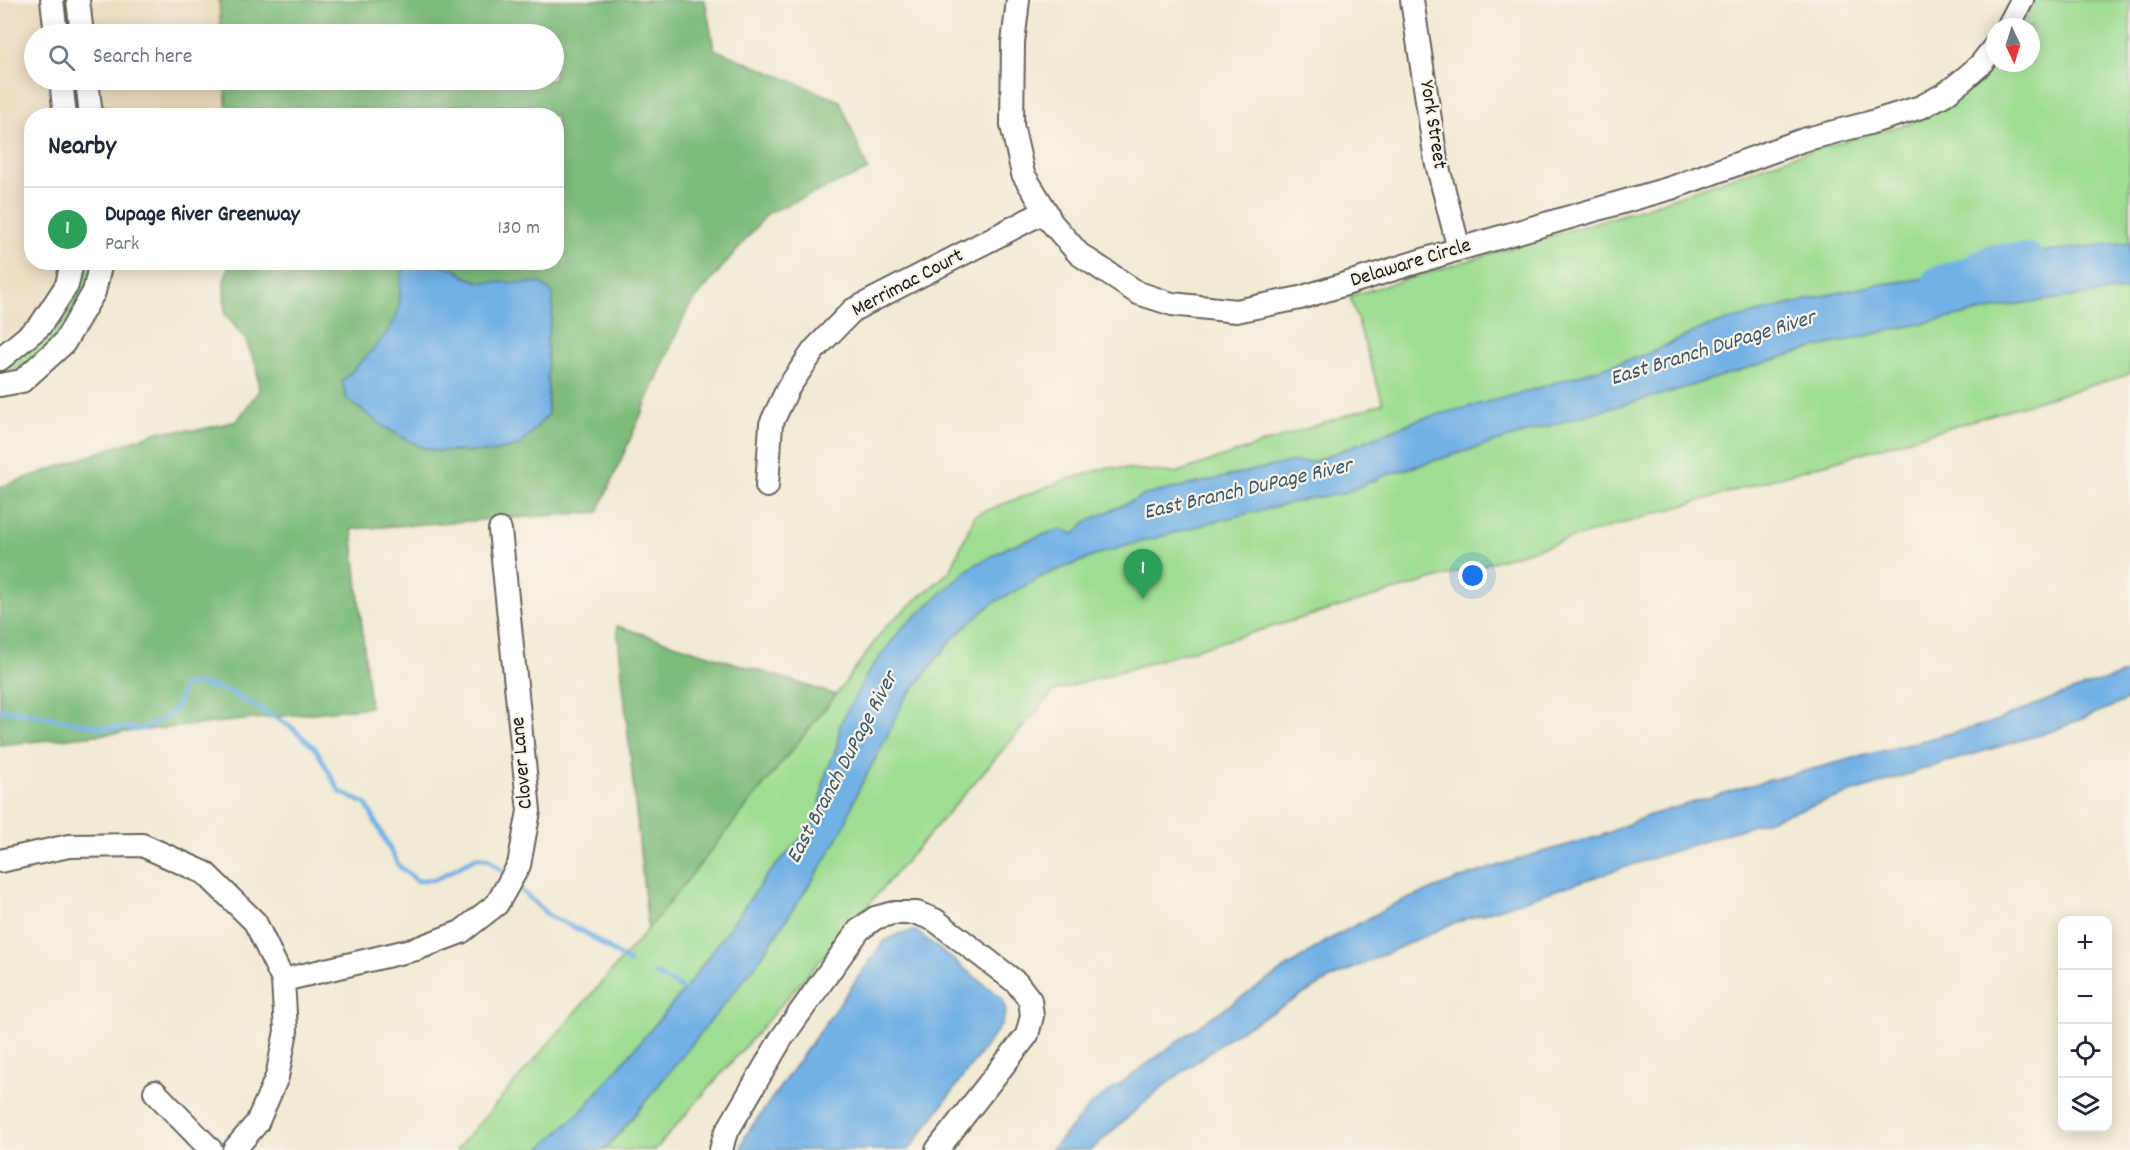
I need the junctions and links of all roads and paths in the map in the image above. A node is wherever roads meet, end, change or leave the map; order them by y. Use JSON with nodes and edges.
{"nodes":[{"id":1,"x":52,"y":0,"type":"edge"},
{"id":2,"x":78,"y":0,"type":"edge"},
{"id":3,"x":1018,"y":0,"type":"edge"},
{"id":4,"x":1412,"y":0,"type":"edge"},
{"id":5,"x":2022,"y":0,"type":"edge"},
{"id":6,"x":2012,"y":18,"type":"edge"},
{"id":7,"x":55,"y":24,"type":"edge"},
{"id":8,"x":81,"y":24,"type":"edge"},
{"id":9,"x":1986,"y":57,"type":"edge"},
{"id":10,"x":62,"y":90,"type":"edge"},
{"id":11,"x":88,"y":90,"type":"edge"},
{"id":12,"x":64,"y":108,"type":"edge"},
{"id":13,"x":90,"y":108,"type":"edge"},
{"id":14,"x":1046,"y":212,"type":"junction"},
{"id":15,"x":1459,"y":249,"type":"junction"},
{"id":16,"x":70,"y":270,"type":"edge"},
{"id":17,"x":99,"y":270,"type":"edge"},
{"id":18,"x":0,"y":359,"type":"edge"},
{"id":19,"x":0,"y":385,"type":"edge"},
{"id":20,"x":767,"y":486,"type":"dead end"},
{"id":21,"x":500,"y":530,"type":"dead end"},
{"id":22,"x":0,"y":861,"type":"edge"},
{"id":23,"x":283,"y":980,"type":"junction"},
{"id":24,"x":155,"y":1092,"type":"dead end"},
{"id":25,"x":211,"y":1150,"type":"edge"},
{"id":26,"x":234,"y":1150,"type":"edge"},
{"id":27,"x":721,"y":1150,"type":"edge"},
{"id":28,"x":937,"y":1150,"type":"edge"}],
"edges":[{"from":1,"to":7,"type":"street"},
{"from":2,"to":8,"type":"street"},
{"from":3,"to":14,"type":"street","name":"Delaware Circle"},
{"from":4,"to":15,"type":"street","name":"York Street"},
{"from":5,"to":6,"type":"street"},
{"from":9,"to":15,"type":"street","name":"Delaware Circle"},
{"from":10,"to":12,"type":"street"},
{"from":11,"to":13,"type":"street"},
{"from":14,"to":15,"type":"street","name":"Delaware Circle"},
{"from":14,"to":20,"type":"street","name":"Merrimac Court"},
{"from":16,"to":18,"type":"street"},
{"from":17,"to":19,"type":"street"},
{"from":21,"to":23,"type":"street","name":"Clover Lane"},
{"from":22,"to":23,"type":"street"},
{"from":23,"to":26,"type":"street"},
{"from":24,"to":25,"type":"street"},
{"from":27,"to":28,"type":"street"}]}
